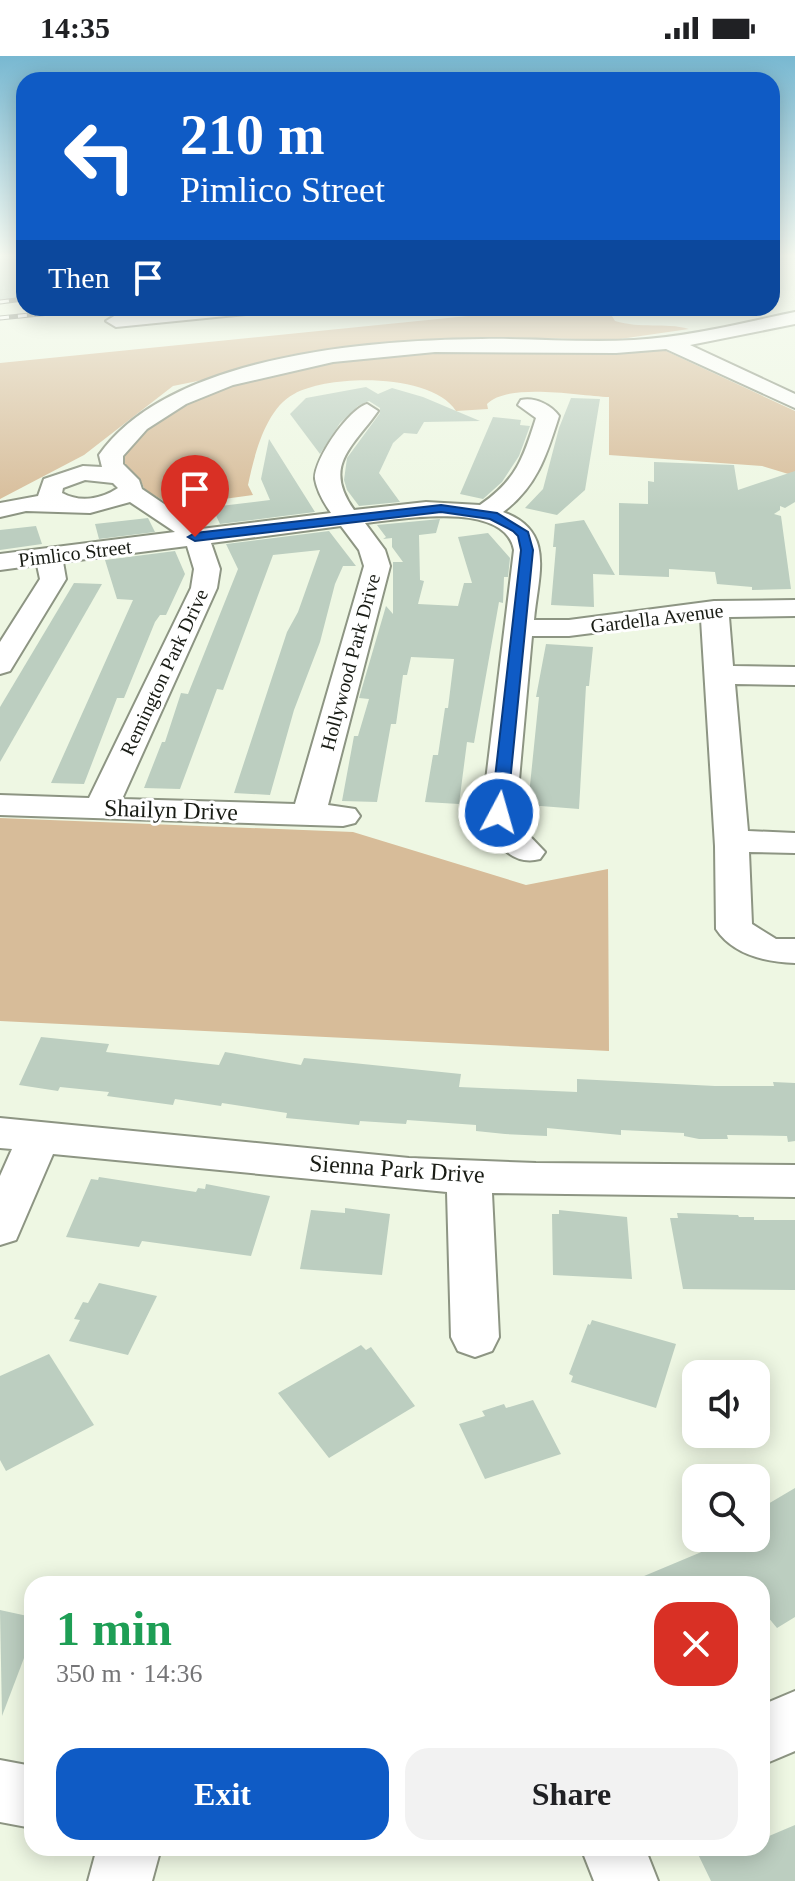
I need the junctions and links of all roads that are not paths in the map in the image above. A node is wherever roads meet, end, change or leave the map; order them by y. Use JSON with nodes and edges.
{"nodes":[{"id":1,"x":678,"y":340,"type":"edge"},
{"id":2,"x":668,"y":342,"type":"junction"},
{"id":3,"x":795,"y":383,"type":"edge"},
{"id":4,"x":768,"y":390,"type":"junction"},
{"id":5,"x":795,"y":402,"type":"edge"},
{"id":6,"x":529,"y":405,"type":"dead end"},
{"id":7,"x":367,"y":411,"type":"dead end"},
{"id":8,"x":120,"y":474,"type":"junction"},
{"id":9,"x":56,"y":496,"type":"junction"},
{"id":10,"x":103,"y":503,"type":"junction"},
{"id":11,"x":155,"y":509,"type":"junction"},
{"id":12,"x":0,"y":510,"type":"edge"},
{"id":13,"x":484,"y":514,"type":"junction"},
{"id":14,"x":347,"y":518,"type":"junction"},
{"id":15,"x":195,"y":537,"type":"junction"},
{"id":16,"x":49,"y":556,"type":"junction"},
{"id":17,"x":0,"y":562,"type":"edge"},
{"id":18,"x":795,"y":608,"type":"edge"},
{"id":19,"x":714,"y":609,"type":"junction"},
{"id":20,"x":519,"y":628,"type":"junction"},
{"id":21,"x":0,"y":665,"type":"edge"},
{"id":22,"x":718,"y":675,"type":"junction"},
{"id":23,"x":795,"y":676,"type":"edge"},
{"id":24,"x":0,"y":805,"type":"edge"},
{"id":25,"x":101,"y":808,"type":"junction"},
{"id":26,"x":309,"y":815,"type":"junction"},
{"id":27,"x":343,"y":816,"type":"dead end"},
{"id":28,"x":732,"y":841,"type":"junction"},
{"id":29,"x":795,"y":843,"type":"edge"},
{"id":30,"x":528,"y":852,"type":"dead end"},
{"id":31,"x":795,"y":951,"type":"edge"},
{"id":32,"x":19,"y":1134,"type":"edge"},
{"id":33,"x":469,"y":1175,"type":"junction"},
{"id":34,"x":795,"y":1181,"type":"edge"},
{"id":35,"x":0,"y":1228,"type":"edge"},
{"id":36,"x":475,"y":1337,"type":"dead end"},
{"id":37,"x":795,"y":1721,"type":"edge"},
{"id":38,"x":770,"y":1732,"type":"edge"},
{"id":39,"x":0,"y":1791,"type":"edge"},
{"id":40,"x":24,"y":1796,"type":"edge"},
{"id":41,"x":127,"y":1856,"type":"edge"},
{"id":42,"x":616,"y":1856,"type":"edge"},
{"id":43,"x":120,"y":1881,"type":"edge"},
{"id":44,"x":626,"y":1881,"type":"edge"}],
"edges":[{"from":1,"to":2,"type":"street"},
{"from":2,"to":4,"type":"street"},
{"from":2,"to":8,"type":"street"},
{"from":3,"to":4,"type":"street"},
{"from":4,"to":5,"type":"street"},
{"from":6,"to":13,"type":"street"},
{"from":7,"to":14,"type":"street","name":"Hollywood Park Drive"},
{"from":8,"to":9,"type":"street"},
{"from":8,"to":10,"type":"street"},
{"from":8,"to":11,"type":"street"},
{"from":9,"to":10,"type":"street"},
{"from":9,"to":12,"type":"street"},
{"from":10,"to":11,"type":"street"},
{"from":11,"to":15,"type":"street"},
{"from":13,"to":14,"type":"street","name":"Pimlico Street"},
{"from":13,"to":20,"type":"street","name":"Pimlico Street"},
{"from":14,"to":15,"type":"street","name":"Pimlico Street"},
{"from":14,"to":26,"type":"street","name":"Hollywood Park Drive"},
{"from":15,"to":16,"type":"street","name":"Pimlico Street"},
{"from":15,"to":25,"type":"street","name":"Remington Park Drive"},
{"from":16,"to":17,"type":"street","name":"Pimlico Street"},
{"from":16,"to":21,"type":"street"},
{"from":18,"to":19,"type":"street","name":"Gardella Avenue"},
{"from":19,"to":20,"type":"street","name":"Gardella Avenue"},
{"from":19,"to":22,"type":"street"},
{"from":20,"to":30,"type":"street","name":"Pimlico Street"},
{"from":22,"to":23,"type":"street"},
{"from":22,"to":28,"type":"street"},
{"from":24,"to":25,"type":"street","name":"Shailyn Drive"},
{"from":25,"to":26,"type":"street","name":"Shailyn Drive"},
{"from":26,"to":27,"type":"street","name":"Shailyn Drive"},
{"from":28,"to":29,"type":"street"},
{"from":28,"to":31,"type":"street"},
{"from":32,"to":33,"type":"street","name":"Sienna Park Drive"},
{"from":32,"to":35,"type":"street"},
{"from":33,"to":34,"type":"street","name":"Sienna Park Drive"},
{"from":33,"to":36,"type":"street"},
{"from":37,"to":38,"type":"street"},
{"from":39,"to":40,"type":"street"},
{"from":41,"to":43,"type":"street"},
{"from":42,"to":44,"type":"street"}]}
